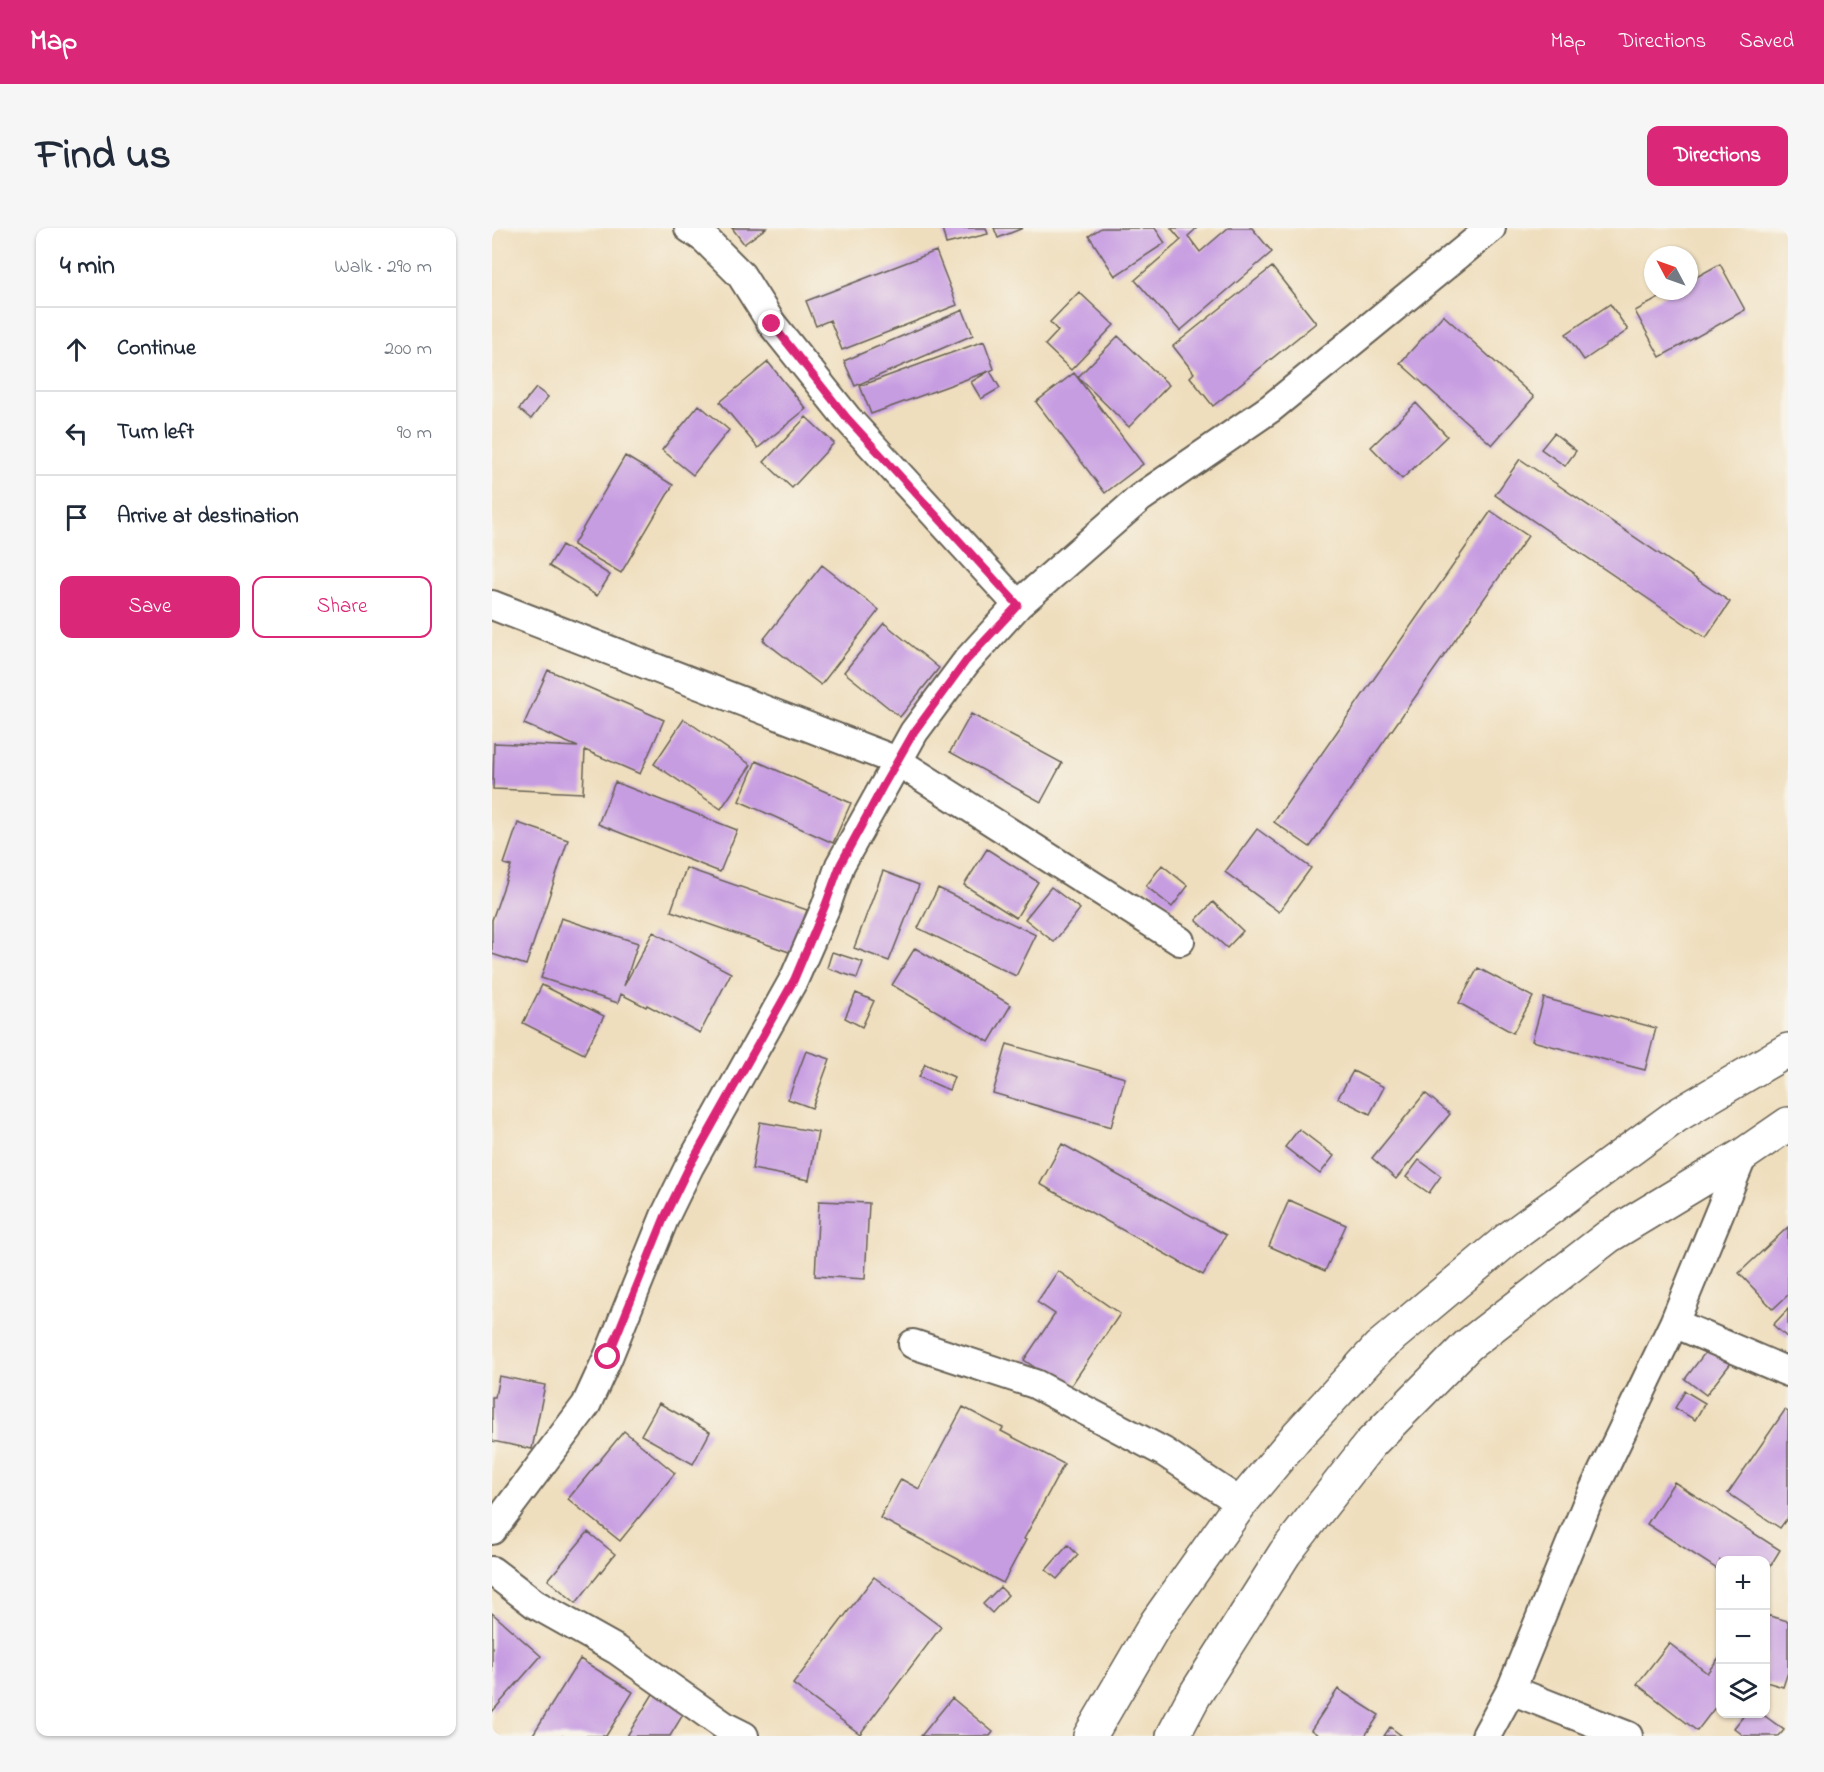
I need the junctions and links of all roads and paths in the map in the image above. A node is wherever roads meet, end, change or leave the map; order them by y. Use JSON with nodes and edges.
{"nodes":[{"id":1,"x":689,"y":228,"type":"edge"},
{"id":2,"x":1491,"y":228,"type":"edge"},
{"id":3,"x":492,"y":604,"type":"edge"},
{"id":4,"x":1018,"y":605,"type":"junction"},
{"id":5,"x":897,"y":761,"type":"junction"},
{"id":6,"x":1180,"y":941,"type":"dead end"},
{"id":7,"x":1788,"y":1050,"type":"edge"},
{"id":8,"x":1788,"y":1124,"type":"edge"},
{"id":9,"x":1743,"y":1155,"type":"junction"},
{"id":10,"x":1674,"y":1323,"type":"junction"},
{"id":11,"x":913,"y":1344,"type":"dead end"},
{"id":12,"x":1788,"y":1372,"type":"edge"},
{"id":13,"x":1241,"y":1503,"type":"junction"},
{"id":14,"x":492,"y":1530,"type":"edge"},
{"id":15,"x":492,"y":1571,"type":"edge"},
{"id":16,"x":1510,"y":1690,"type":"junction"},
{"id":17,"x":1100,"y":1733,"type":"edge"},
{"id":18,"x":744,"y":1736,"type":"edge"},
{"id":19,"x":1173,"y":1736,"type":"edge"},
{"id":20,"x":1486,"y":1736,"type":"edge"},
{"id":21,"x":1628,"y":1736,"type":"edge"}],
"edges":[{"from":1,"to":4,"type":"street"},
{"from":2,"to":4,"type":"street"},
{"from":3,"to":5,"type":"street"},
{"from":4,"to":5,"type":"street"},
{"from":5,"to":6,"type":"street"},
{"from":5,"to":14,"type":"street"},
{"from":7,"to":13,"type":"main road"},
{"from":8,"to":9,"type":"main road"},
{"from":9,"to":10,"type":"street"},
{"from":9,"to":19,"type":"main road"},
{"from":10,"to":12,"type":"street"},
{"from":10,"to":16,"type":"street"},
{"from":11,"to":13,"type":"street"},
{"from":13,"to":17,"type":"main road"},
{"from":15,"to":18,"type":"street"},
{"from":16,"to":20,"type":"street"},
{"from":16,"to":21,"type":"street"}]}
